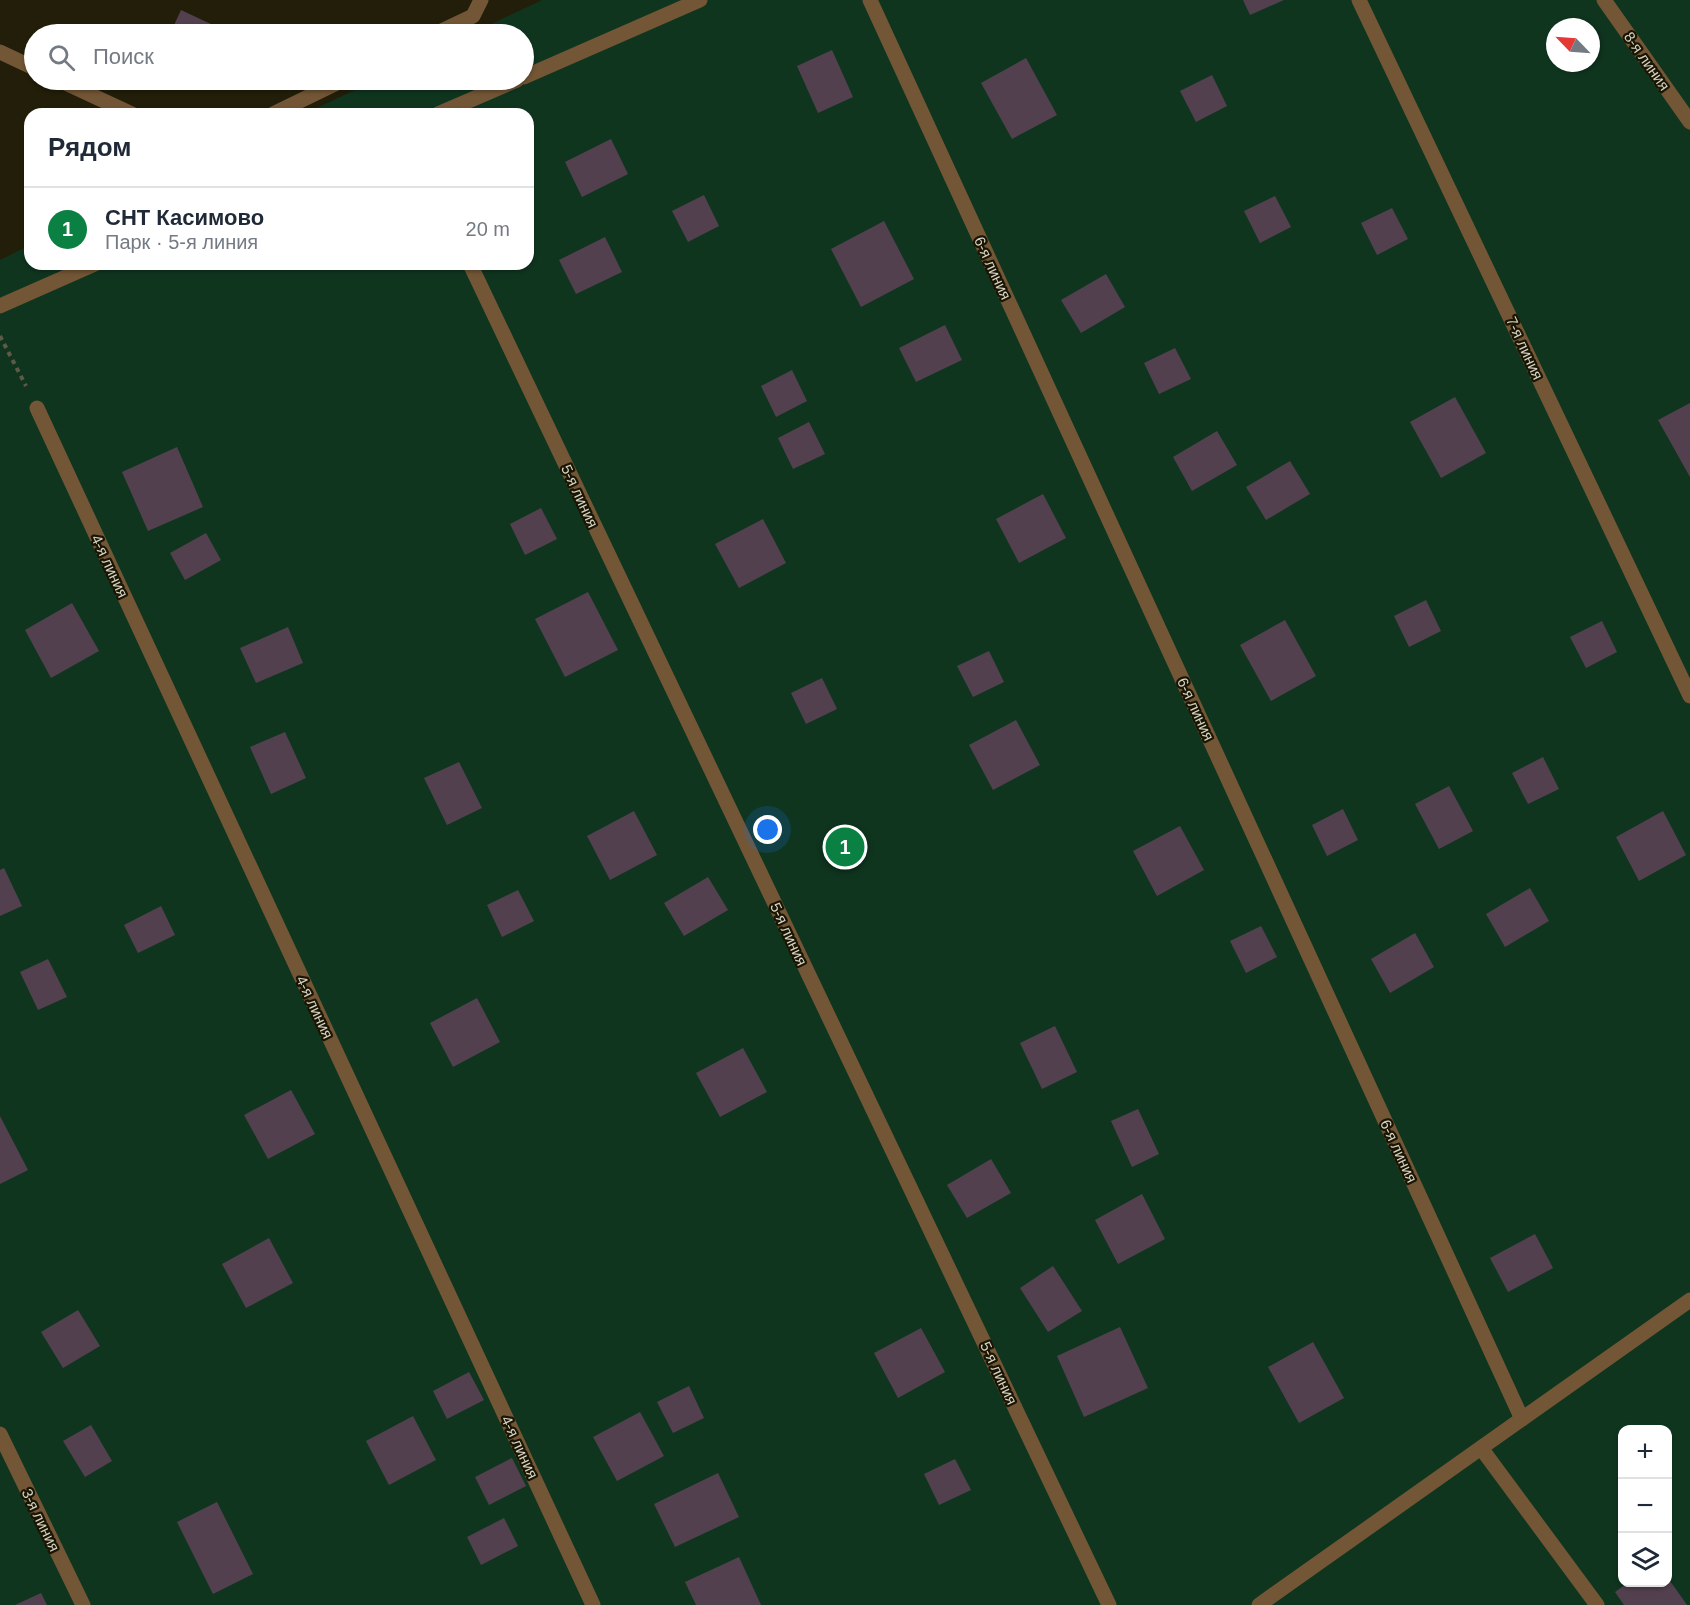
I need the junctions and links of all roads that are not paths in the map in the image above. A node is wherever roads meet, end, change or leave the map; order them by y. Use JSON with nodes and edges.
{"nodes":[{"id":1,"x":481,"y":0,"type":"edge"},
{"id":2,"x":700,"y":0,"type":"edge"},
{"id":3,"x":870,"y":0,"type":"edge"},
{"id":4,"x":1359,"y":0,"type":"edge"},
{"id":5,"x":1604,"y":0,"type":"edge"},
{"id":6,"x":456,"y":24,"type":"edge"},
{"id":7,"x":0,"y":52,"type":"edge"},
{"id":8,"x":24,"y":63,"type":"edge"},
{"id":9,"x":534,"y":73,"type":"edge"},
{"id":10,"x":80,"y":90,"type":"edge"},
{"id":11,"x":322,"y":90,"type":"edge"},
{"id":12,"x":494,"y":90,"type":"edge"},
{"id":13,"x":119,"y":108,"type":"edge"},
{"id":14,"x":285,"y":108,"type":"edge"},
{"id":15,"x":452,"y":108,"type":"edge"},
{"id":16,"x":1690,"y":122,"type":"edge"},
{"id":17,"x":81,"y":270,"type":"edge"},
{"id":18,"x":473,"y":270,"type":"edge"},
{"id":19,"x":0,"y":306,"type":"edge"},
{"id":20,"x":37,"y":408,"type":"road end"},
{"id":21,"x":1690,"y":696,"type":"edge"},
{"id":22,"x":1690,"y":1300,"type":"edge"},
{"id":23,"x":1522,"y":1419,"type":"junction"},
{"id":24,"x":0,"y":1434,"type":"edge"},
{"id":25,"x":1480,"y":1448,"type":"junction"},
{"id":26,"x":82,"y":1605,"type":"edge"},
{"id":27,"x":593,"y":1605,"type":"edge"},
{"id":28,"x":1109,"y":1605,"type":"edge"},
{"id":29,"x":1259,"y":1605,"type":"edge"},
{"id":30,"x":1597,"y":1605,"type":"edge"}],
"edges":[{"from":1,"to":6,"type":"street"},
{"from":2,"to":9,"type":"street"},
{"from":3,"to":23,"type":"street","name":"6-я линия"},
{"from":4,"to":21,"type":"street","name":"7-я линия"},
{"from":5,"to":16,"type":"street","name":"8-я линия"},
{"from":7,"to":8,"type":"street"},
{"from":10,"to":13,"type":"street"},
{"from":11,"to":14,"type":"street"},
{"from":12,"to":15,"type":"street"},
{"from":17,"to":19,"type":"street"},
{"from":18,"to":28,"type":"street","name":"5-я линия"},
{"from":20,"to":27,"type":"street","name":"4-я линия"},
{"from":22,"to":23,"type":"street"},
{"from":23,"to":25,"type":"street"},
{"from":24,"to":26,"type":"street","name":"3-я линия"},
{"from":25,"to":29,"type":"street"},
{"from":25,"to":30,"type":"street"}]}
